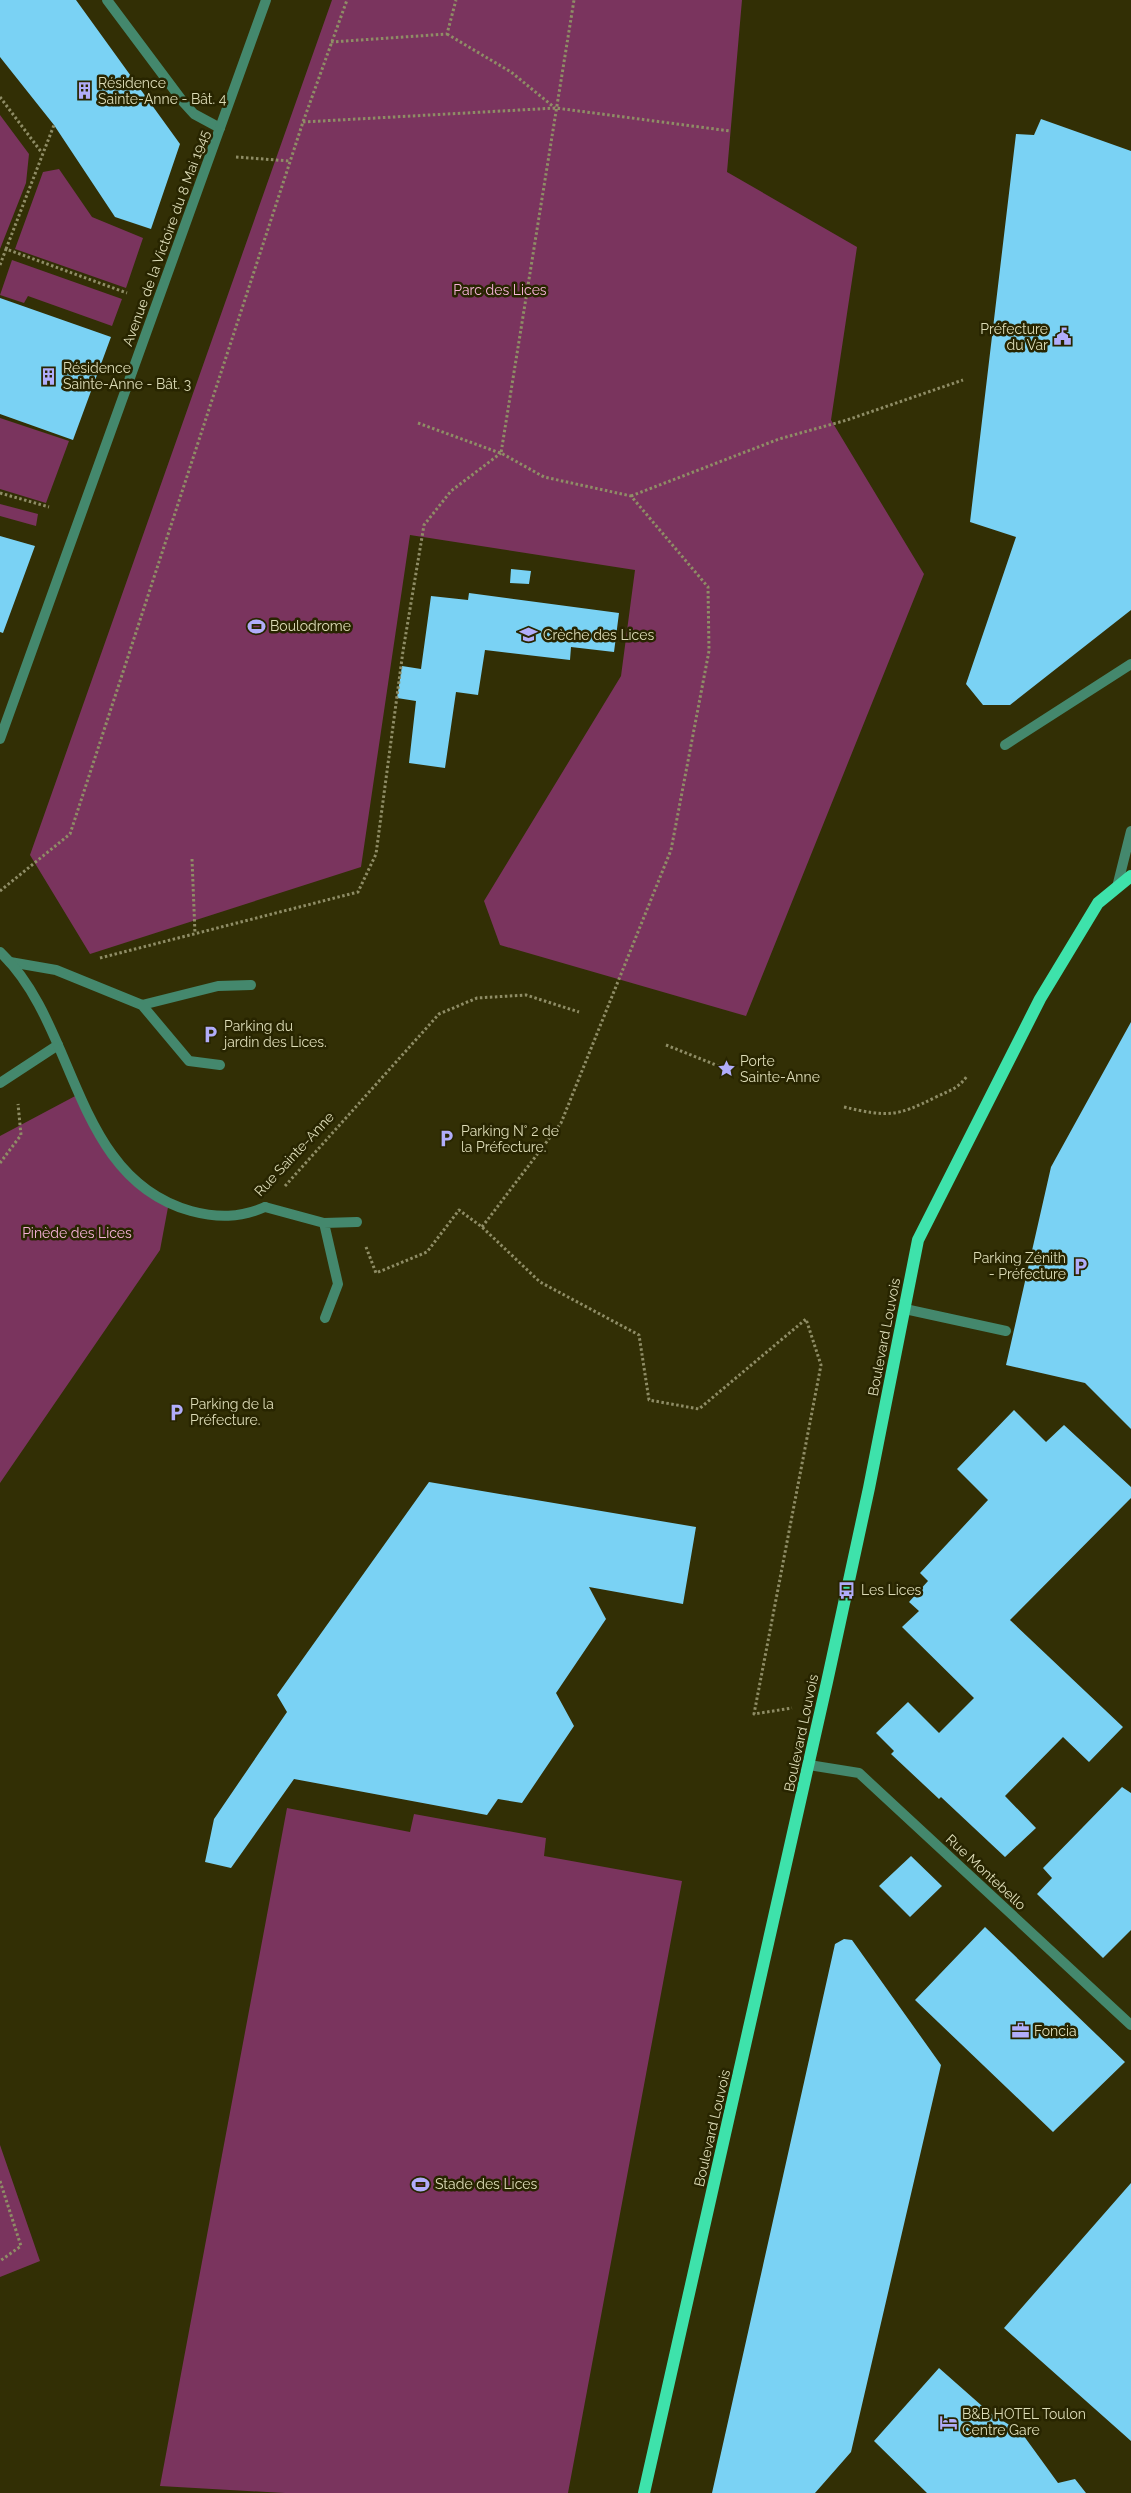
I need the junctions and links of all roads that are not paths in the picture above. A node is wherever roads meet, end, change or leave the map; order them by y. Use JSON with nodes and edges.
{"nodes":[{"id":1,"x":107,"y":0,"type":"edge"},
{"id":2,"x":266,"y":0,"type":"edge"},
{"id":3,"x":220,"y":128,"type":"junction"},
{"id":4,"x":1131,"y":664,"type":"edge"},
{"id":5,"x":0,"y":740,"type":"edge"},
{"id":6,"x":1004,"y":745,"type":"dead end"},
{"id":7,"x":1131,"y":831,"type":"edge"},
{"id":8,"x":1131,"y":876,"type":"edge"},
{"id":9,"x":1117,"y":887,"type":"junction"},
{"id":10,"x":0,"y":952,"type":"edge"},
{"id":11,"x":10,"y":962,"type":"junction"},
{"id":12,"x":250,"y":985,"type":"dead end"},
{"id":13,"x":142,"y":1005,"type":"junction"},
{"id":14,"x":58,"y":1045,"type":"junction"},
{"id":15,"x":220,"y":1065,"type":"dead end"},
{"id":16,"x":0,"y":1083,"type":"edge"},
{"id":17,"x":357,"y":1222,"type":"road end"},
{"id":18,"x":324,"y":1223,"type":"junction"},
{"id":19,"x":904,"y":1309,"type":"junction"},
{"id":20,"x":325,"y":1318,"type":"dead end"},
{"id":21,"x":1006,"y":1331,"type":"dead end"},
{"id":22,"x":809,"y":1765,"type":"junction"},
{"id":23,"x":1131,"y":2025,"type":"edge"},
{"id":24,"x":644,"y":2493,"type":"edge"}],
"edges":[{"from":1,"to":3,"type":"street"},
{"from":2,"to":3,"type":"street","name":"Avenue de la Victoire du 8 Mai 1945"},
{"from":3,"to":5,"type":"street","name":"Avenue de la Victoire du 8 Mai 1945"},
{"from":4,"to":6,"type":"street"},
{"from":7,"to":9,"type":"street"},
{"from":8,"to":9,"type":"main road","name":"Boulevard Louvois"},
{"from":9,"to":19,"type":"main road","name":"Boulevard Louvois"},
{"from":10,"to":11,"type":"street","name":"Rue Sainte-Anne"},
{"from":11,"to":13,"type":"street"},
{"from":11,"to":14,"type":"street","name":"Rue Sainte-Anne"},
{"from":12,"to":13,"type":"street"},
{"from":13,"to":15,"type":"street"},
{"from":14,"to":16,"type":"street"},
{"from":14,"to":18,"type":"street","name":"Rue Sainte-Anne"},
{"from":17,"to":18,"type":"street"},
{"from":18,"to":20,"type":"street"},
{"from":19,"to":21,"type":"street"},
{"from":19,"to":22,"type":"main road","name":"Boulevard Louvois"},
{"from":22,"to":23,"type":"street","name":"Rue Montebello"},
{"from":22,"to":24,"type":"main road","name":"Boulevard Louvois"}]}
